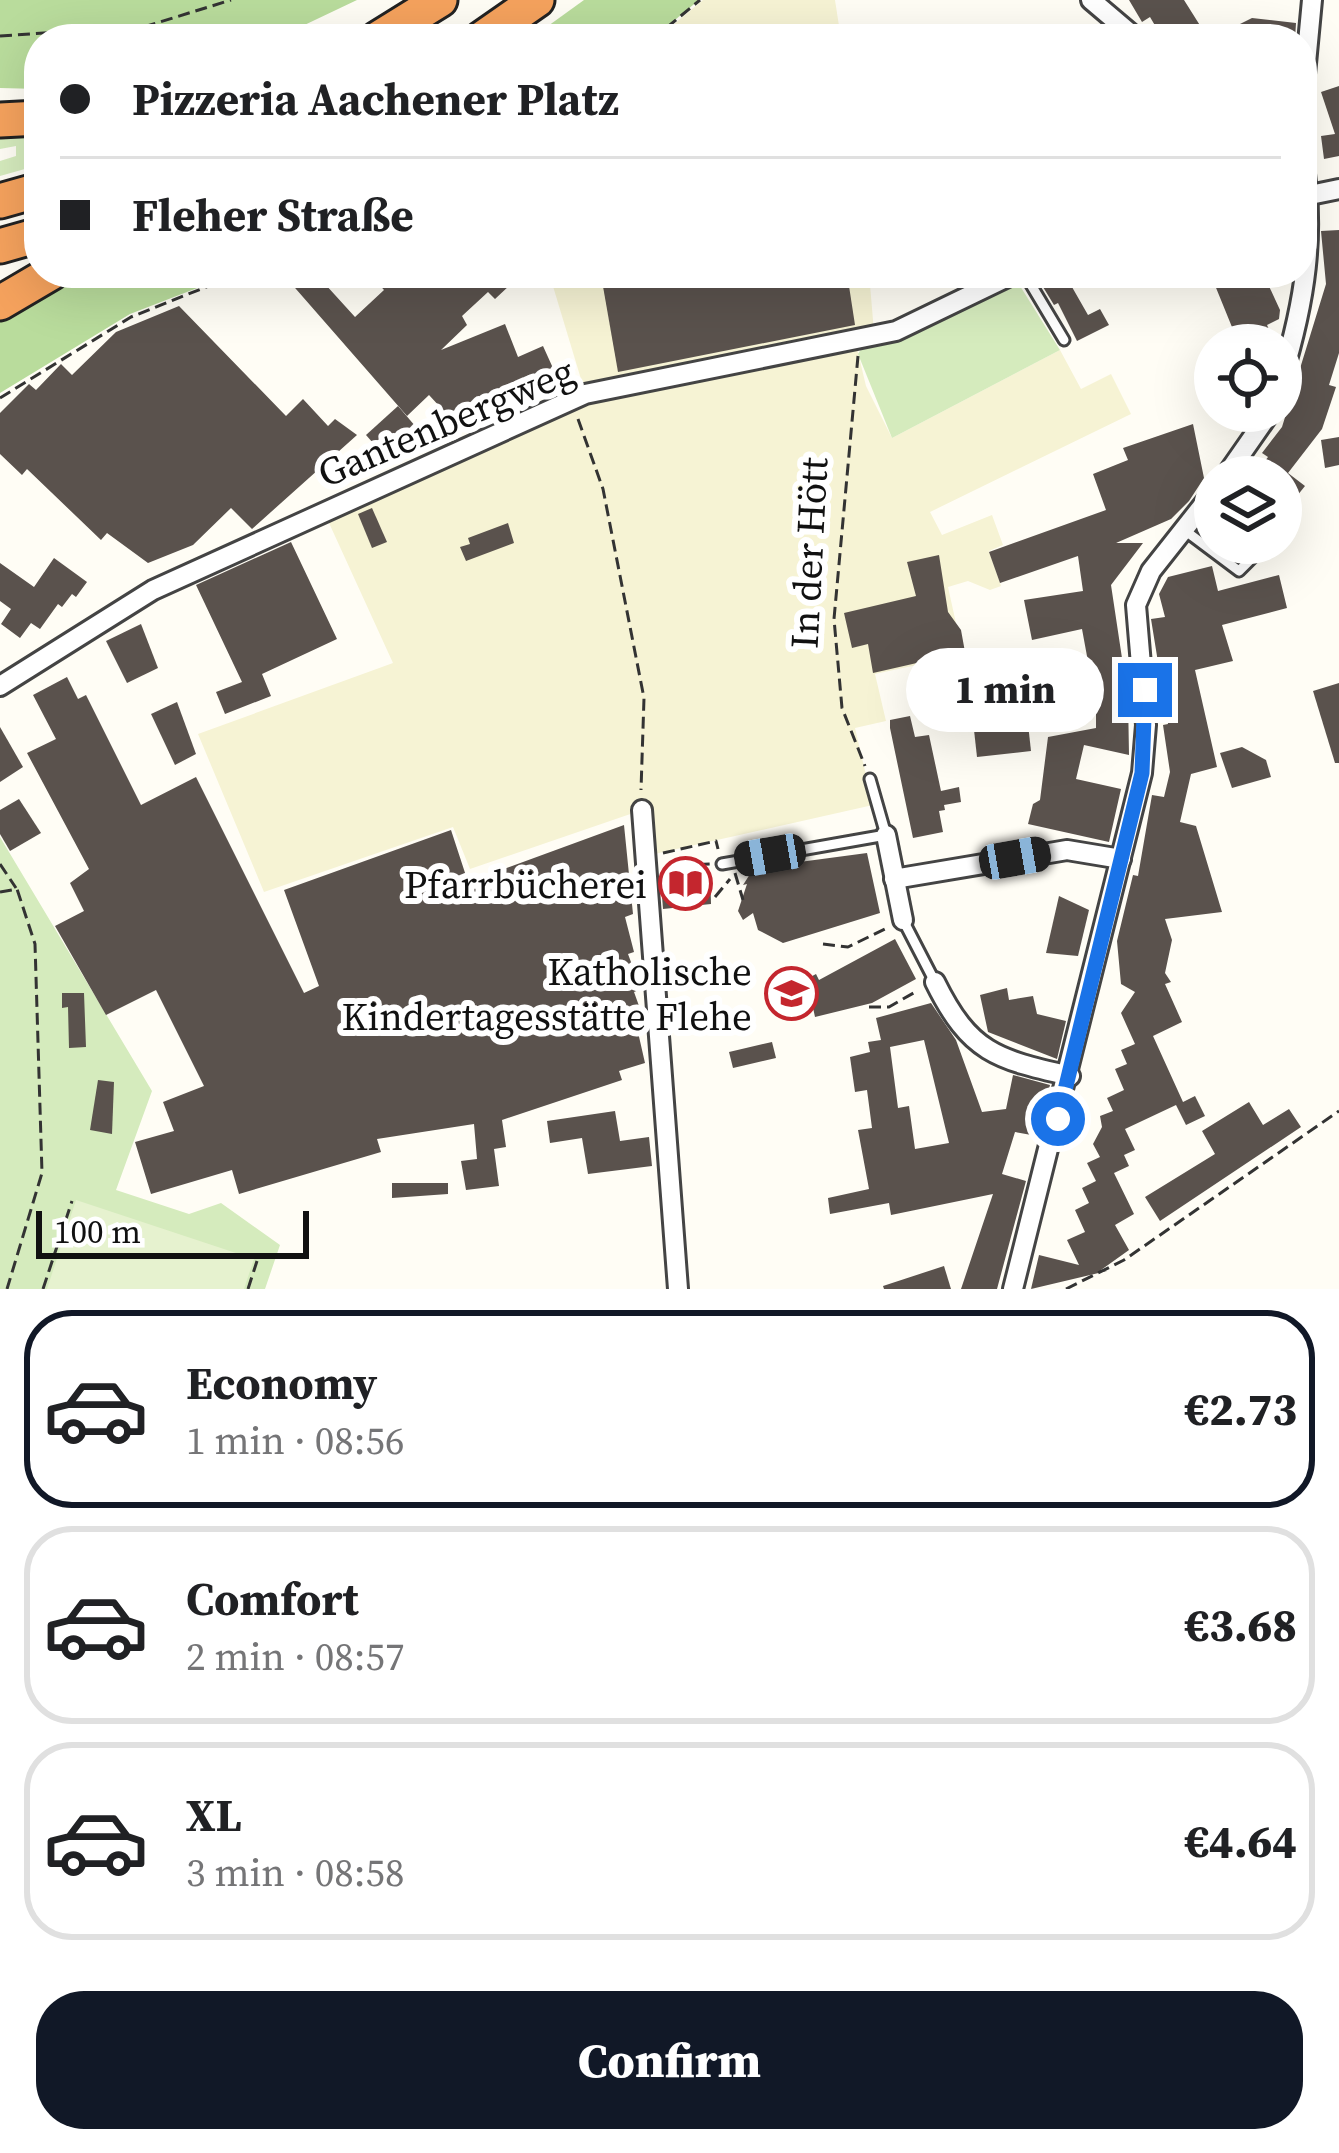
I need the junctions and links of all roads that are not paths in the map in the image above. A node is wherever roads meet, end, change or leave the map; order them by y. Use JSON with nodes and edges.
{"nodes":[{"id":1,"x":440,"y":0,"type":"edge"},
{"id":2,"x":538,"y":0,"type":"edge"},
{"id":3,"x":1091,"y":0,"type":"edge"},
{"id":4,"x":401,"y":24,"type":"edge"},
{"id":5,"x":503,"y":24,"type":"edge"},
{"id":6,"x":1119,"y":24,"type":"edge"},
{"id":7,"x":989,"y":288,"type":"edge"},
{"id":8,"x":1030,"y":288,"type":"edge"},
{"id":9,"x":1305,"y":288,"type":"edge"},
{"id":10,"x":1296,"y":324,"type":"edge"},
{"id":11,"x":1064,"y":340,"type":"dead end"},
{"id":12,"x":1194,"y":516,"type":"edge"},
{"id":13,"x":1183,"y":529,"type":"junction"},
{"id":14,"x":1194,"y":539,"type":"edge"},
{"id":15,"x":0,"y":686,"type":"edge"},
{"id":16,"x":870,"y":779,"type":"road end"},
{"id":17,"x":642,"y":810,"type":"road end"},
{"id":18,"x":886,"y":835,"type":"junction"},
{"id":19,"x":1121,"y":859,"type":"junction"},
{"id":20,"x":729,"y":866,"type":"road end"},
{"id":21,"x":894,"y":879,"type":"junction"},
{"id":22,"x":903,"y":920,"type":"joint"},
{"id":23,"x":935,"y":982,"type":"joint"},
{"id":24,"x":1070,"y":1076,"type":"junction"},
{"id":25,"x":678,"y":1289,"type":"edge"},
{"id":26,"x":1013,"y":1289,"type":"edge"}],
"edges":[{"from":1,"to":4,"type":"highway"},
{"from":2,"to":5,"type":"highway"},
{"from":3,"to":6,"type":"street"},
{"from":7,"to":15,"type":"street","name":"Gantenbergweg"},
{"from":8,"to":11,"type":"lane"},
{"from":9,"to":10,"type":"street"},
{"from":12,"to":13,"type":"street"},
{"from":13,"to":14,"type":"lane"},
{"from":13,"to":19,"type":"street"},
{"from":16,"to":18,"type":"lane"},
{"from":17,"to":25,"type":"street"},
{"from":18,"to":20,"type":"lane"},
{"from":18,"to":21,"type":"street"},
{"from":19,"to":21,"type":"street"},
{"from":19,"to":24,"type":"street"},
{"from":21,"to":22,"type":"street"},
{"from":22,"to":23,"type":"lane"},
{"from":23,"to":24,"type":"street"},
{"from":24,"to":26,"type":"street"}]}
